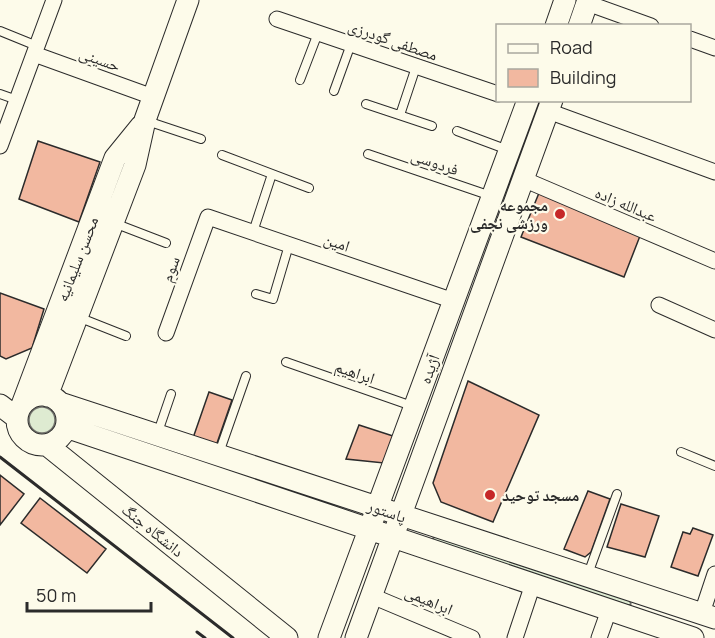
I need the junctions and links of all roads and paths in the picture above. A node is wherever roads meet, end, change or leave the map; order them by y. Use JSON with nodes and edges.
{"nodes":[{"id":1,"x":54,"y":0,"type":"edge"},
{"id":2,"x":188,"y":0,"type":"edge"},
{"id":3,"x":565,"y":0,"type":"edge"},
{"id":4,"x":588,"y":1,"type":"edge"},
{"id":5,"x":277,"y":19,"type":"dead end"},
{"id":6,"x":557,"y":24,"type":"edge"},
{"id":7,"x":580,"y":24,"type":"edge"},
{"id":8,"x":646,"y":24,"type":"edge"},
{"id":9,"x":0,"y":31,"type":"edge"},
{"id":10,"x":318,"y":33,"type":"junction"},
{"id":11,"x":691,"y":39,"type":"edge"},
{"id":12,"x":351,"y":44,"type":"junction"},
{"id":13,"x":715,"y":48,"type":"edge"},
{"id":14,"x":36,"y":50,"type":"junction"},
{"id":15,"x":416,"y":67,"type":"junction"},
{"id":16,"x":300,"y":80,"type":"dead end"},
{"id":17,"x":334,"y":91,"type":"dead end"},
{"id":18,"x":496,"y":93,"type":"edge"},
{"id":19,"x":0,"y":94,"type":"edge"},
{"id":20,"x":153,"y":98,"type":"junction"},
{"id":21,"x":17,"y":100,"type":"junction"},
{"id":22,"x":524,"y":102,"type":"edge"},
{"id":23,"x":366,"y":104,"type":"dead end"},
{"id":24,"x":550,"y":106,"type":"edge"},
{"id":25,"x":400,"y":115,"type":"junction"},
{"id":26,"x":145,"y":120,"type":"junction"},
{"id":27,"x":432,"y":126,"type":"dead end"},
{"id":28,"x":458,"y":131,"type":"dead end"},
{"id":29,"x":201,"y":139,"type":"dead end"},
{"id":30,"x":0,"y":146,"type":"edge"},
{"id":31,"x":509,"y":150,"type":"junction"},
{"id":32,"x":368,"y":154,"type":"dead end"},
{"id":33,"x":222,"y":155,"type":"dead end"},
{"id":34,"x":715,"y":172,"type":"edge"},
{"id":35,"x":272,"y":174,"type":"junction"},
{"id":36,"x":523,"y":179,"type":"junction"},
{"id":37,"x":309,"y":188,"type":"dead end"},
{"id":38,"x":492,"y":196,"type":"junction"},
{"id":39,"x":208,"y":217,"type":"joint"},
{"id":40,"x":113,"y":222,"type":"junction"},
{"id":41,"x":253,"y":232,"type":"junction"},
{"id":42,"x":166,"y":243,"type":"dead end"},
{"id":43,"x":289,"y":245,"type":"junction"},
{"id":44,"x":715,"y":261,"type":"edge"},
{"id":45,"x":256,"y":294,"type":"dead end"},
{"id":46,"x":454,"y":301,"type":"junction"},
{"id":47,"x":659,"y":305,"type":"dead end"},
{"id":48,"x":77,"y":316,"type":"junction"},
{"id":49,"x":715,"y":330,"type":"edge"},
{"id":50,"x":166,"y":333,"type":"dead end"},
{"id":51,"x":126,"y":336,"type":"dead end"},
{"id":52,"x":286,"y":363,"type":"dead end"},
{"id":53,"x":246,"y":376,"type":"dead end"},
{"id":54,"x":171,"y":394,"type":"dead end"},
{"id":55,"x":53,"y":399,"type":"junction"},
{"id":56,"x":0,"y":405,"type":"edge"},
{"id":57,"x":415,"y":407,"type":"junction"},
{"id":58,"x":13,"y":414,"type":"edge"},
{"id":59,"x":65,"y":429,"type":"junction"},
{"id":60,"x":157,"y":435,"type":"junction"},
{"id":61,"x":37,"y":442,"type":"junction"},
{"id":62,"x":681,"y":452,"type":"dead end"},
{"id":63,"x":218,"y":455,"type":"junction"},
{"id":64,"x":73,"y":465,"type":"junction"},
{"id":65,"x":715,"y":466,"type":"edge"},
{"id":66,"x":616,"y":494,"type":"dead end"},
{"id":67,"x":377,"y":507,"type":"junction"},
{"id":68,"x":401,"y":516,"type":"junction"},
{"id":69,"x":432,"y":526,"type":"junction"},
{"id":70,"x":369,"y":529,"type":"junction"},
{"id":71,"x":393,"y":537,"type":"junction"},
{"id":72,"x":426,"y":548,"type":"junction"},
{"id":73,"x":715,"y":574,"type":"edge"},
{"id":74,"x":588,"y":576,"type":"junction"},
{"id":75,"x":533,"y":584,"type":"junction"},
{"id":76,"x":645,"y":595,"type":"junction"},
{"id":77,"x":372,"y":596,"type":"junction"},
{"id":78,"x":609,"y":610,"type":"junction"},
{"id":79,"x":708,"y":615,"type":"edge"},
{"id":80,"x":638,"y":619,"type":"junction"},
{"id":81,"x":684,"y":637,"type":"edge"},
{"id":82,"x":287,"y":638,"type":"edge"},
{"id":83,"x":329,"y":638,"type":"edge"},
{"id":84,"x":356,"y":638,"type":"edge"},
{"id":85,"x":472,"y":638,"type":"edge"},
{"id":86,"x":515,"y":638,"type":"edge"},
{"id":87,"x":599,"y":638,"type":"edge"}],
"edges":[{"from":1,"to":14,"type":"street"},
{"from":2,"to":20,"type":"main road","name":"محسن سلیمانیه"},
{"from":3,"to":6,"type":"main road"},
{"from":4,"to":7,"type":"main road"},
{"from":4,"to":8,"type":"street"},
{"from":5,"to":10,"type":"street","name":"مصطفی گودرزی"},
{"from":9,"to":14,"type":"lane"},
{"from":10,"to":12,"type":"street","name":"مصطفی گودرزی"},
{"from":10,"to":16,"type":"lane"},
{"from":11,"to":13,"type":"street"},
{"from":12,"to":15,"type":"street","name":"مصطفی گودرزی"},
{"from":12,"to":17,"type":"lane"},
{"from":14,"to":20,"type":"street","name":"حسینی"},
{"from":14,"to":21,"type":"street"},
{"from":15,"to":18,"type":"street","name":"مصطفی گودرزی"},
{"from":15,"to":25,"type":"lane"},
{"from":19,"to":21,"type":"lane"},
{"from":20,"to":26,"type":"main road","name":"محسن سلیمانیه"},
{"from":21,"to":30,"type":"street"},
{"from":22,"to":24,"type":"main road"},
{"from":22,"to":31,"type":"main road","name":"آژیده"},
{"from":23,"to":25,"type":"lane"},
{"from":24,"to":34,"type":"street"},
{"from":24,"to":36,"type":"main road","name":"آژیده"},
{"from":25,"to":27,"type":"lane"},
{"from":26,"to":29,"type":"lane"},
{"from":26,"to":40,"type":"main road","name":"محسن سلیمانیه"},
{"from":26,"to":58,"type":"main road","name":"محسن سلیمانیه"},
{"from":28,"to":31,"type":"lane"},
{"from":31,"to":38,"type":"main road","name":"آژیده"},
{"from":32,"to":38,"type":"lane","name":"فردوسی"},
{"from":33,"to":35,"type":"lane"},
{"from":35,"to":37,"type":"lane"},
{"from":35,"to":41,"type":"lane"},
{"from":36,"to":44,"type":"street","name":"عبدالله زاده"},
{"from":36,"to":68,"type":"main road","name":"آژیده"},
{"from":38,"to":46,"type":"main road","name":"آژیده"},
{"from":39,"to":41,"type":"street","name":"امین"},
{"from":39,"to":50,"type":"street","name":"سوم"},
{"from":40,"to":42,"type":"lane"},
{"from":40,"to":48,"type":"main road","name":"محسن سلیمانیه"},
{"from":41,"to":43,"type":"street","name":"امین"},
{"from":43,"to":45,"type":"lane"},
{"from":43,"to":46,"type":"street","name":"امین"},
{"from":46,"to":57,"type":"main road","name":"آژیده"},
{"from":47,"to":49,"type":"street"},
{"from":48,"to":51,"type":"lane"},
{"from":48,"to":55,"type":"main road","name":"محسن سلیمانیه"},
{"from":52,"to":57,"type":"lane","name":"ابراهیم"},
{"from":53,"to":63,"type":"lane"},
{"from":54,"to":60,"type":"lane"},
{"from":55,"to":58,"type":"main road"},
{"from":55,"to":59,"type":"main road"},
{"from":55,"to":60,"type":"main road","name":"پاستور"},
{"from":56,"to":58,"type":"main road"},
{"from":57,"to":67,"type":"main road","name":"آژیده"},
{"from":58,"to":61,"type":"main road"},
{"from":59,"to":61,"type":"main road"},
{"from":59,"to":64,"type":"main road"},
{"from":59,"to":70,"type":"main road","name":"پاستور"},
{"from":60,"to":63,"type":"main road","name":"پاستور"},
{"from":61,"to":64,"type":"main road","name":"دانشگاه جنگ"},
{"from":62,"to":65,"type":"lane"},
{"from":63,"to":67,"type":"main road","name":"پاستور"},
{"from":64,"to":82,"type":"main road","name":"دانشگاه جنگ"},
{"from":66,"to":74,"type":"lane"},
{"from":67,"to":68,"type":"main road","name":"پاستور"},
{"from":67,"to":70,"type":"main road","name":"آژیده"},
{"from":68,"to":69,"type":"main road","name":"پاستور"},
{"from":68,"to":71,"type":"main road","name":"آژیده"},
{"from":69,"to":72,"type":"main road"},
{"from":69,"to":74,"type":"main road","name":"پاستور"},
{"from":70,"to":71,"type":"main road","name":"پاستور"},
{"from":70,"to":83,"type":"main road","name":"آژیده"},
{"from":71,"to":72,"type":"main road","name":"پاستور"},
{"from":71,"to":77,"type":"main road","name":"آژیده"},
{"from":72,"to":75,"type":"main road","name":"پاستور"},
{"from":73,"to":79,"type":"street"},
{"from":74,"to":76,"type":"main road","name":"پاستور"},
{"from":75,"to":78,"type":"main road","name":"پاستور"},
{"from":75,"to":86,"type":"street"},
{"from":76,"to":79,"type":"main road","name":"پاستور"},
{"from":76,"to":80,"type":"main road"},
{"from":77,"to":84,"type":"main road","name":"آژیده"},
{"from":77,"to":85,"type":"street","name":"ابراهیمی"},
{"from":78,"to":80,"type":"main road","name":"پاستور"},
{"from":78,"to":87,"type":"street"},
{"from":80,"to":81,"type":"main road","name":"پاستور"}]}
